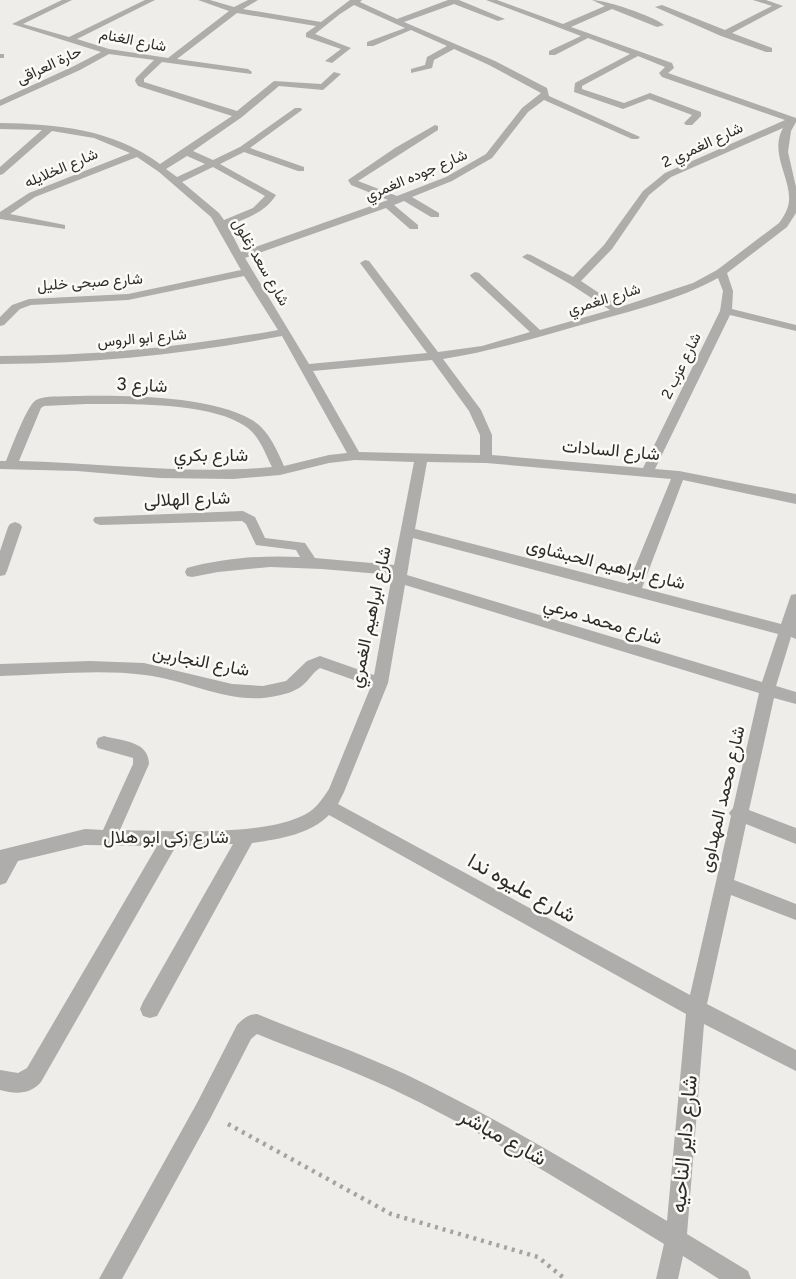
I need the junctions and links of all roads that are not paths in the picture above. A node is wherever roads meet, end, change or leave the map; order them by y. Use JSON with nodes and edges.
{"nodes":[{"id":1,"x":68,"y":0,"type":"edge"},
{"id":2,"x":150,"y":0,"type":"edge"},
{"id":3,"x":202,"y":0,"type":"edge"},
{"id":4,"x":254,"y":0,"type":"edge"},
{"id":5,"x":453,"y":0,"type":"edge"},
{"id":6,"x":490,"y":0,"type":"edge"},
{"id":7,"x":596,"y":0,"type":"edge"},
{"id":8,"x":674,"y":0,"type":"edge"},
{"id":9,"x":757,"y":0,"type":"edge"},
{"id":10,"x":355,"y":1,"type":"edge"},
{"id":11,"x":612,"y":6,"type":"junction"},
{"id":12,"x":659,"y":8,"type":"junction"},
{"id":13,"x":235,"y":10,"type":"junction"},
{"id":14,"x":640,"y":17,"type":"junction"},
{"id":15,"x":501,"y":19,"type":"dead end"},
{"id":16,"x":398,"y":21,"type":"junction"},
{"id":17,"x":321,"y":24,"type":"junction"},
{"id":18,"x":660,"y":25,"type":"dead end"},
{"id":19,"x":563,"y":27,"type":"junction"},
{"id":20,"x":413,"y":28,"type":"junction"},
{"id":21,"x":724,"y":34,"type":"junction"},
{"id":22,"x":588,"y":36,"type":"junction"},
{"id":23,"x":70,"y":40,"type":"junction"},
{"id":24,"x":370,"y":44,"type":"dead end"},
{"id":25,"x":454,"y":46,"type":"junction"},
{"id":26,"x":769,"y":50,"type":"dead end"},
{"id":27,"x":108,"y":51,"type":"junction"},
{"id":28,"x":552,"y":52,"type":"dead end"},
{"id":29,"x":636,"y":54,"type":"junction"},
{"id":30,"x":159,"y":60,"type":"junction"},
{"id":31,"x":169,"y":61,"type":"junction"},
{"id":32,"x":329,"y":61,"type":"dead end"},
{"id":33,"x":414,"y":71,"type":"dead end"},
{"id":34,"x":248,"y":72,"type":"dead end"},
{"id":35,"x":337,"y":74,"type":"dead end"},
{"id":36,"x":543,"y":96,"type":"junction"},
{"id":37,"x":0,"y":103,"type":"edge"},
{"id":38,"x":298,"y":110,"type":"dead end"},
{"id":39,"x":239,"y":115,"type":"junction"},
{"id":40,"x":794,"y":119,"type":"edge"},
{"id":41,"x":689,"y":122,"type":"dead end"},
{"id":42,"x":0,"y":126,"type":"edge"},
{"id":43,"x":51,"y":127,"type":"junction"},
{"id":44,"x":435,"y":128,"type":"dead end"},
{"id":45,"x":634,"y":137,"type":"dead end"},
{"id":46,"x":243,"y":149,"type":"junction"},
{"id":47,"x":187,"y":152,"type":"junction"},
{"id":48,"x":137,"y":153,"type":"junction"},
{"id":49,"x":214,"y":164,"type":"junction"},
{"id":50,"x":159,"y":169,"type":"junction"},
{"id":51,"x":300,"y":170,"type":"dead end"},
{"id":52,"x":0,"y":172,"type":"edge"},
{"id":53,"x":175,"y":182,"type":"junction"},
{"id":54,"x":401,"y":198,"type":"junction"},
{"id":55,"x":387,"y":204,"type":"junction"},
{"id":56,"x":435,"y":215,"type":"dead end"},
{"id":57,"x":1,"y":216,"type":"edge"},
{"id":58,"x":222,"y":225,"type":"junction"},
{"id":59,"x":61,"y":227,"type":"dead end"},
{"id":60,"x":414,"y":227,"type":"dead end"},
{"id":61,"x":239,"y":256,"type":"junction"},
{"id":62,"x":527,"y":257,"type":"dead end"},
{"id":63,"x":365,"y":262,"type":"dead end"},
{"id":64,"x":247,"y":272,"type":"junction"},
{"id":65,"x":721,"y":272,"type":"junction"},
{"id":66,"x":475,"y":274,"type":"dead end"},
{"id":67,"x":574,"y":282,"type":"junction"},
{"id":68,"x":619,"y":311,"type":"junction"},
{"id":69,"x":726,"y":311,"type":"junction"},
{"id":70,"x":0,"y":324,"type":"edge"},
{"id":71,"x":796,"y":328,"type":"edge"},
{"id":72,"x":285,"y":332,"type":"junction"},
{"id":73,"x":538,"y":334,"type":"junction"},
{"id":74,"x":437,"y":356,"type":"junction"},
{"id":75,"x":0,"y":360,"type":"edge"},
{"id":76,"x":305,"y":368,"type":"junction"},
{"id":77,"x":355,"y":456,"type":"junction"},
{"id":78,"x":421,"y":457,"type":"junction"},
{"id":79,"x":486,"y":459,"type":"junction"},
{"id":80,"x":5,"y":465,"type":"edge"},
{"id":81,"x":280,"y":471,"type":"junction"},
{"id":82,"x":647,"y":472,"type":"junction"},
{"id":83,"x":679,"y":475,"type":"junction"},
{"id":84,"x":796,"y":499,"type":"edge"},
{"id":85,"x":100,"y":520,"type":"dead end"},
{"id":86,"x":15,"y":527,"type":"dead end"},
{"id":87,"x":407,"y":532,"type":"junction"},
{"id":88,"x":310,"y":562,"type":"junction"},
{"id":89,"x":0,"y":571,"type":"edge"},
{"id":90,"x":192,"y":572,"type":"dead end"},
{"id":91,"x":400,"y":574,"type":"junction"},
{"id":92,"x":633,"y":591,"type":"junction"},
{"id":93,"x":796,"y":599,"type":"edge"},
{"id":94,"x":791,"y":631,"type":"edge"},
{"id":95,"x":0,"y":670,"type":"edge"},
{"id":96,"x":380,"y":683,"type":"junction"},
{"id":97,"x":768,"y":688,"type":"junction"},
{"id":98,"x":796,"y":698,"type":"edge"},
{"id":99,"x":104,"y":743,"type":"dead end"},
{"id":100,"x":327,"y":806,"type":"junction"},
{"id":101,"x":738,"y":814,"type":"junction"},
{"id":102,"x":247,"y":836,"type":"junction"},
{"id":103,"x":796,"y":836,"type":"edge"},
{"id":104,"x":108,"y":837,"type":"junction"},
{"id":105,"x":171,"y":839,"type":"junction"},
{"id":106,"x":6,"y":857,"type":"edge"},
{"id":107,"x":0,"y":877,"type":"edge"},
{"id":108,"x":723,"y":884,"type":"junction"},
{"id":109,"x":796,"y":912,"type":"edge"},
{"id":110,"x":150,"y":1009,"type":"dead end"},
{"id":111,"x":696,"y":1009,"type":"junction"},
{"id":112,"x":796,"y":1061,"type":"edge"},
{"id":113,"x":0,"y":1080,"type":"edge"},
{"id":114,"x":676,"y":1238,"type":"junction"},
{"id":115,"x":110,"y":1279,"type":"edge"},
{"id":116,"x":667,"y":1279,"type":"edge"},
{"id":117,"x":740,"y":1279,"type":"edge"}],
"edges":[{"from":1,"to":23,"type":"street","name":"شارع الغنام"},
{"from":2,"to":23,"type":"street"},
{"from":3,"to":13,"type":"street"},
{"from":4,"to":13,"type":"street"},
{"from":5,"to":15,"type":"street"},
{"from":5,"to":16,"type":"street"},
{"from":6,"to":19,"type":"street"},
{"from":7,"to":11,"type":"street"},
{"from":8,"to":12,"type":"street"},
{"from":9,"to":21,"type":"street"},
{"from":10,"to":16,"type":"street"},
{"from":10,"to":17,"type":"street"},
{"from":11,"to":14,"type":"street"},
{"from":11,"to":19,"type":"street"},
{"from":12,"to":14,"type":"street"},
{"from":12,"to":21,"type":"street"},
{"from":13,"to":17,"type":"street"},
{"from":13,"to":31,"type":"street"},
{"from":14,"to":18,"type":"street"},
{"from":16,"to":20,"type":"street"},
{"from":17,"to":32,"type":"street"},
{"from":19,"to":22,"type":"street"},
{"from":20,"to":24,"type":"street"},
{"from":20,"to":25,"type":"street"},
{"from":21,"to":26,"type":"street"},
{"from":22,"to":28,"type":"street"},
{"from":22,"to":29,"type":"street"},
{"from":23,"to":27,"type":"street","name":"شارع الغنام"},
{"from":25,"to":33,"type":"street"},
{"from":25,"to":36,"type":"street"},
{"from":27,"to":30,"type":"street","name":"شارع الغنام"},
{"from":27,"to":37,"type":"street","name":"حارة العراقى"},
{"from":29,"to":40,"type":"street"},
{"from":29,"to":41,"type":"street"},
{"from":30,"to":31,"type":"street","name":"شارع الغنام"},
{"from":30,"to":39,"type":"street"},
{"from":31,"to":34,"type":"street","name":"شارع الغنام"},
{"from":35,"to":39,"type":"street"},
{"from":36,"to":45,"type":"street"},
{"from":36,"to":54,"type":"street","name":"شارع جوده الغمري"},
{"from":38,"to":46,"type":"street"},
{"from":39,"to":47,"type":"street"},
{"from":40,"to":65,"type":"street","name":"شارع الغمري"},
{"from":40,"to":67,"type":"street","name":"شارع الغمري 2"},
{"from":42,"to":43,"type":"street","name":"شارع سعد زغلول"},
{"from":43,"to":48,"type":"street","name":"شارع سعد زغلول"},
{"from":43,"to":52,"type":"street"},
{"from":44,"to":54,"type":"street"},
{"from":46,"to":49,"type":"street"},
{"from":46,"to":51,"type":"street"},
{"from":47,"to":49,"type":"street"},
{"from":47,"to":50,"type":"street"},
{"from":48,"to":50,"type":"street","name":"شارع سعد زغلول"},
{"from":48,"to":57,"type":"street","name":"شارع الخلايله"},
{"from":49,"to":53,"type":"street"},
{"from":49,"to":58,"type":"street"},
{"from":50,"to":53,"type":"street","name":"شارع سعد زغلول"},
{"from":53,"to":58,"type":"street","name":"شارع سعد زغلول"},
{"from":54,"to":55,"type":"street","name":"شارع جوده الغمري"},
{"from":54,"to":56,"type":"street"},
{"from":55,"to":60,"type":"street"},
{"from":55,"to":61,"type":"street","name":"شارع جوده الغمري"},
{"from":57,"to":59,"type":"street"},
{"from":58,"to":61,"type":"street","name":"شارع سعد زغلول"},
{"from":61,"to":64,"type":"street","name":"شارع سعد زغلول"},
{"from":62,"to":67,"type":"street"},
{"from":63,"to":74,"type":"street"},
{"from":64,"to":70,"type":"street","name":"شارع صبحى خليل"},
{"from":64,"to":72,"type":"street","name":"شارع سعد زغلول"},
{"from":65,"to":68,"type":"street","name":"شارع الغمري"},
{"from":65,"to":69,"type":"street","name":"شارع عزب 2"},
{"from":66,"to":73,"type":"street"},
{"from":67,"to":68,"type":"street"},
{"from":68,"to":73,"type":"street","name":"شارع الغمري"},
{"from":69,"to":71,"type":"street"},
{"from":69,"to":82,"type":"street","name":"شارع عزب 2"},
{"from":72,"to":75,"type":"street","name":"شارع ابو الروس"},
{"from":72,"to":76,"type":"street","name":"شارع سعد زغلول"},
{"from":73,"to":74,"type":"street","name":"شارع الغمري"},
{"from":74,"to":76,"type":"street","name":"شارع الغمري"},
{"from":74,"to":79,"type":"street"},
{"from":76,"to":77,"type":"street","name":"شارع سعد زغلول"},
{"from":77,"to":78,"type":"street","name":"شارع بكري"},
{"from":77,"to":81,"type":"street","name":"شارع بكري"},
{"from":78,"to":79,"type":"street","name":"شارع السادات"},
{"from":78,"to":87,"type":"street","name":"شارع ابراهيم الغمري"},
{"from":79,"to":82,"type":"street","name":"شارع السادات"},
{"from":80,"to":81,"type":"street","name":"شارع بكري"},
{"from":80,"to":81,"type":"street","name":"شارع 3"},
{"from":82,"to":83,"type":"street","name":"شارع السادات"},
{"from":83,"to":84,"type":"street","name":"شارع السادات"},
{"from":83,"to":92,"type":"street"},
{"from":85,"to":88,"type":"street","name":"شارع الهلالى"},
{"from":86,"to":89,"type":"street"},
{"from":87,"to":91,"type":"street","name":"شارع ابراهيم الغمري"},
{"from":87,"to":92,"type":"street","name":"شارع ابراهيم الحبشاوى"},
{"from":88,"to":90,"type":"street","name":"شارع محمد مرعي"},
{"from":88,"to":91,"type":"street","name":"شارع محمد مرعي"},
{"from":91,"to":96,"type":"street","name":"شارع ابراهيم الغمري"},
{"from":91,"to":97,"type":"street","name":"شارع محمد مرعي"},
{"from":92,"to":94,"type":"street","name":"شارع ابراهيم الحبشاوى"},
{"from":93,"to":94,"type":"street","name":"شارع محمد المهداوى"},
{"from":94,"to":97,"type":"street","name":"شارع محمد المهداوى"},
{"from":95,"to":96,"type":"street","name":"شارع النجارين"},
{"from":96,"to":100,"type":"street","name":"شارع ابراهيم الغمري"},
{"from":97,"to":98,"type":"street","name":"شارع محمد مرعي"},
{"from":97,"to":101,"type":"street","name":"شارع محمد المهداوى"},
{"from":99,"to":104,"type":"street"},
{"from":100,"to":102,"type":"street","name":"شارع زكى ابو هلال"},
{"from":100,"to":111,"type":"street","name":"شارع عليوه ندا"},
{"from":101,"to":103,"type":"street"},
{"from":101,"to":108,"type":"street","name":"شارع محمد المهداوى"},
{"from":102,"to":105,"type":"street","name":"شارع زكى ابو هلال"},
{"from":102,"to":110,"type":"street"},
{"from":104,"to":105,"type":"street","name":"شارع زكى ابو هلال"},
{"from":104,"to":106,"type":"street","name":"شارع زكى ابو هلال"},
{"from":105,"to":113,"type":"street"},
{"from":106,"to":107,"type":"street"},
{"from":108,"to":109,"type":"street"},
{"from":108,"to":111,"type":"street","name":"شارع محمد المهداوى"},
{"from":111,"to":112,"type":"street","name":"شارع عليوه ندا"},
{"from":111,"to":114,"type":"street","name":"شارع داير الناحيه"},
{"from":114,"to":115,"type":"street","name":"شارع مباشر"},
{"from":114,"to":116,"type":"street","name":"شارع داير الناحيه"},
{"from":114,"to":117,"type":"street","name":"شارع مباشر"}]}
